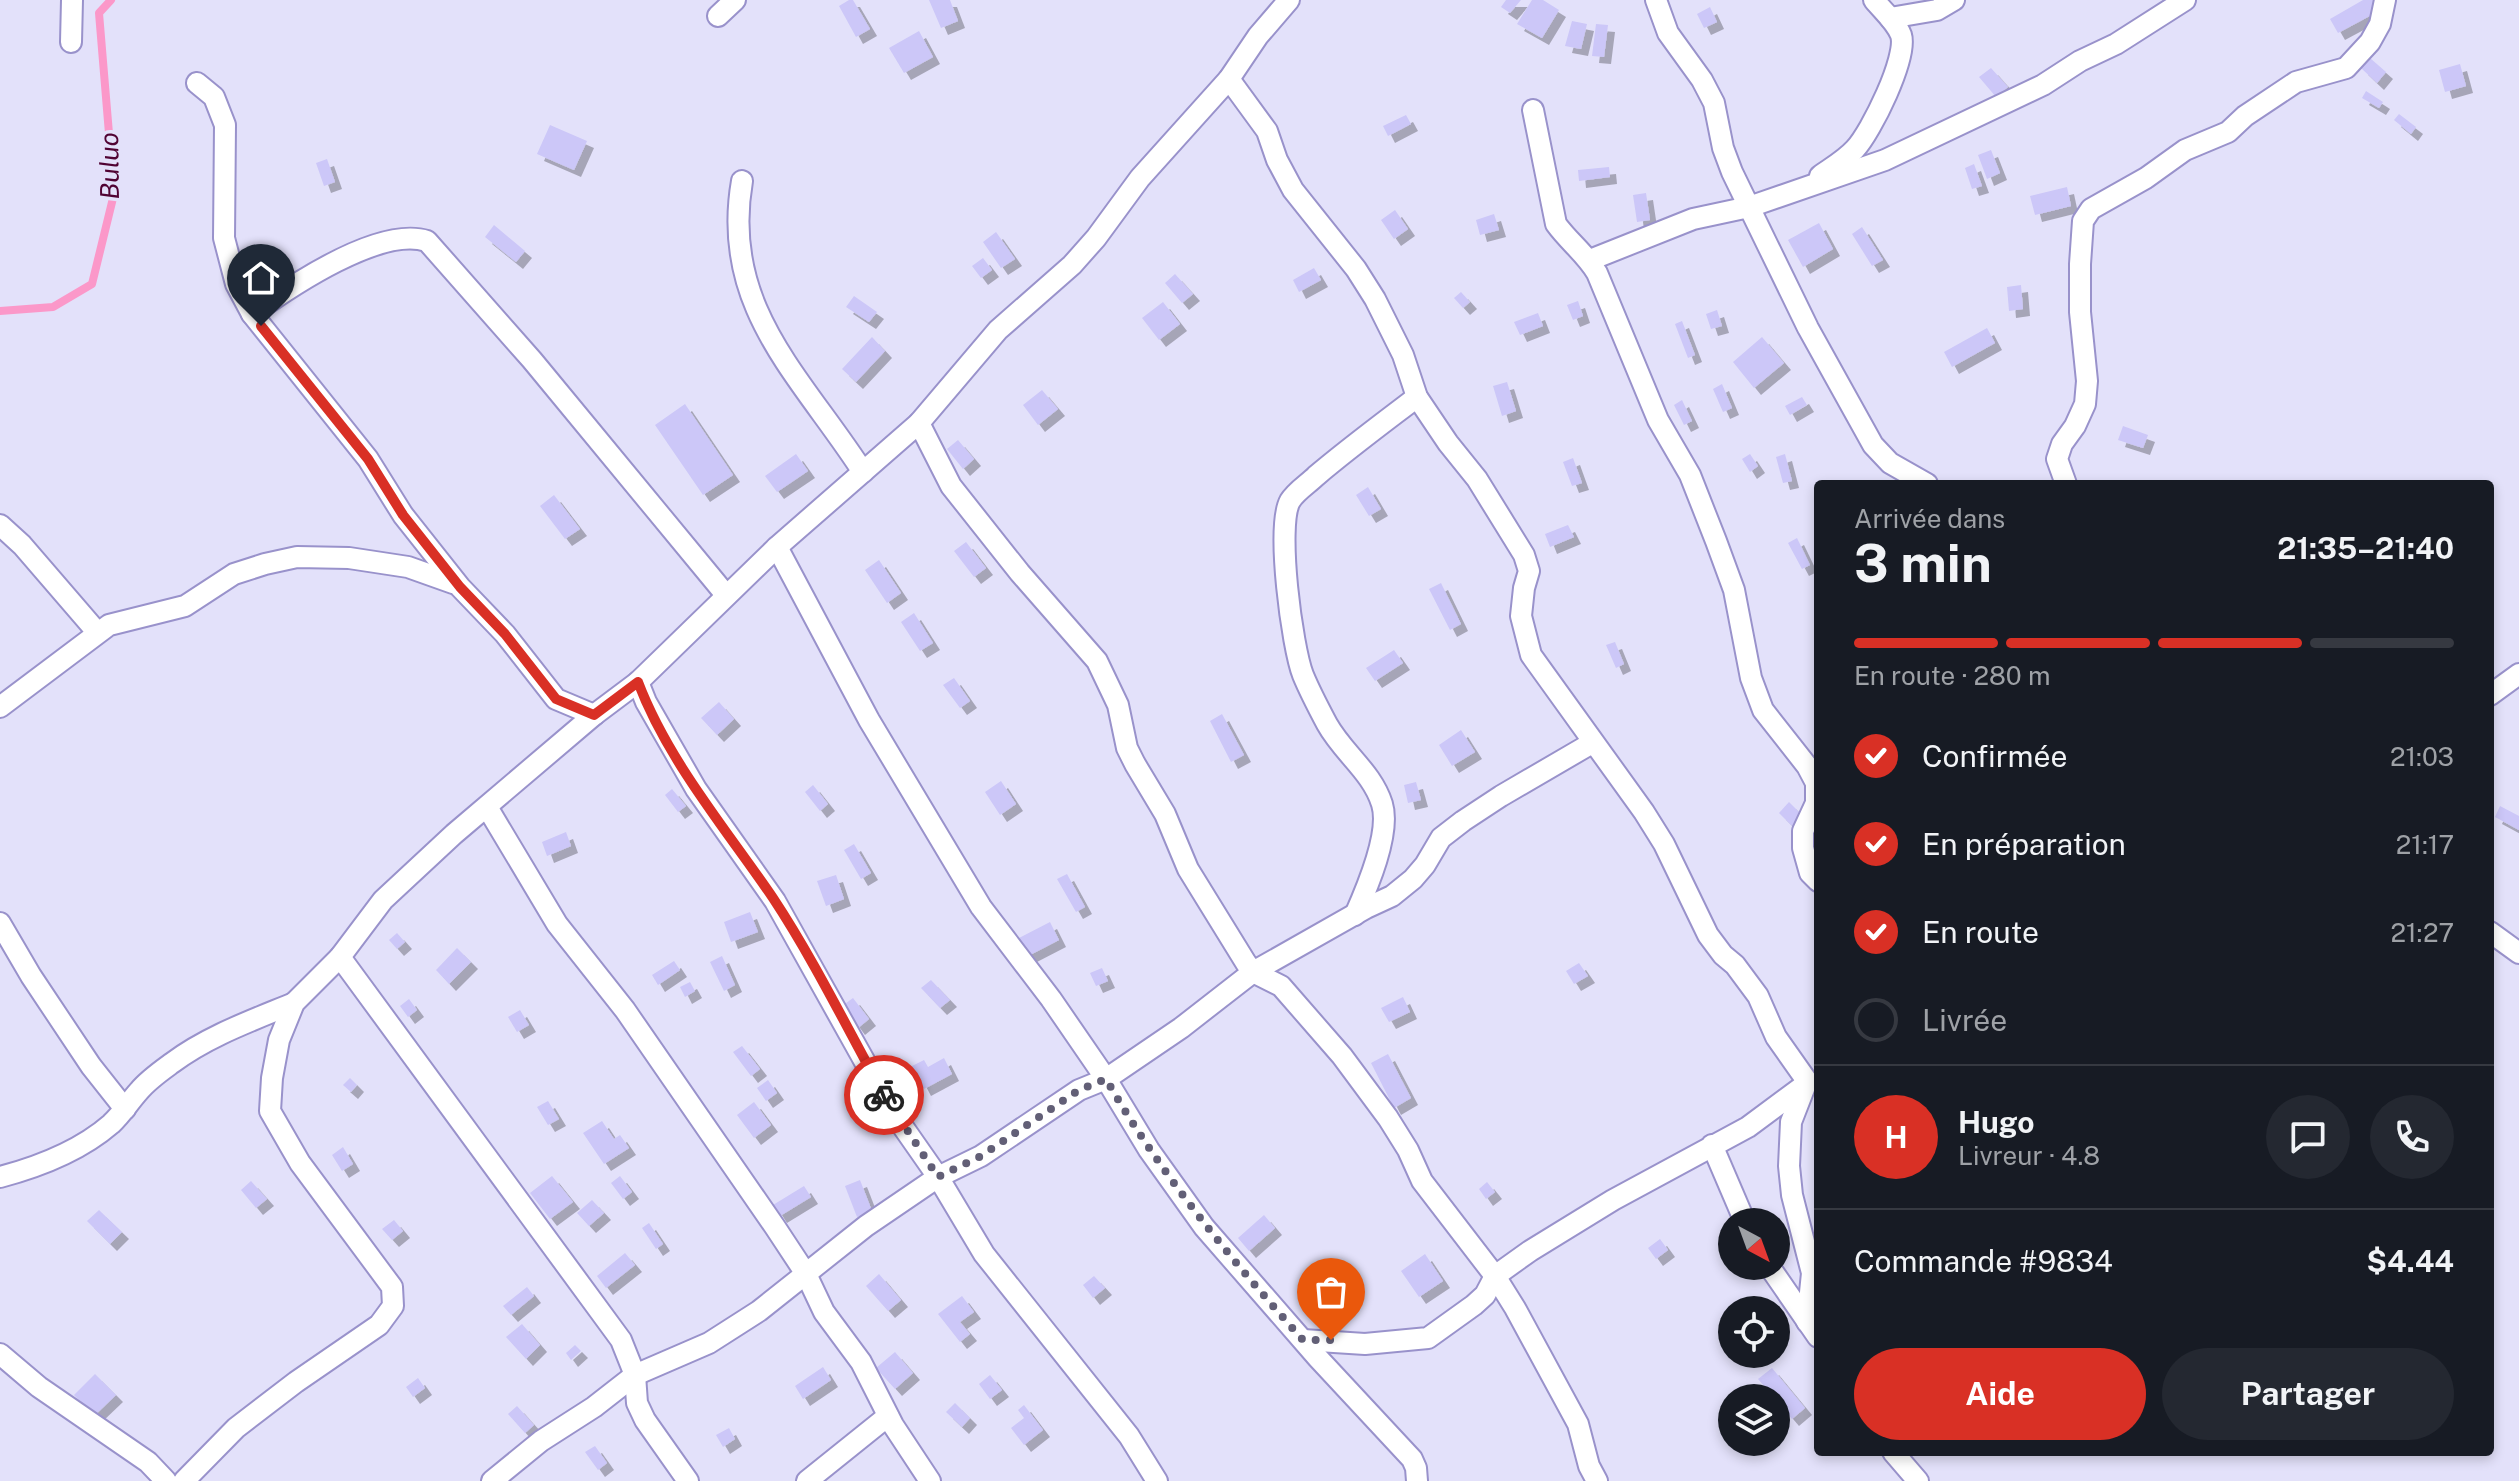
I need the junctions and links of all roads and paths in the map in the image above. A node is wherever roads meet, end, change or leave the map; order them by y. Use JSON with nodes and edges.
{"nodes":[{"id":1,"x":72,"y":0,"type":"edge"},
{"id":2,"x":735,"y":0,"type":"edge"},
{"id":3,"x":1289,"y":0,"type":"edge"},
{"id":4,"x":1656,"y":0,"type":"edge"},
{"id":5,"x":1874,"y":0,"type":"edge"},
{"id":6,"x":1954,"y":0,"type":"edge"},
{"id":7,"x":2185,"y":0,"type":"edge"},
{"id":8,"x":2385,"y":0,"type":"edge"},
{"id":9,"x":718,"y":16,"type":"dead end"},
{"id":10,"x":1890,"y":18,"type":"junction"},
{"id":11,"x":71,"y":42,"type":"dead end"},
{"id":12,"x":1229,"y":79,"type":"junction"},
{"id":13,"x":197,"y":83,"type":"dead end"},
{"id":14,"x":1533,"y":110,"type":"dead end"},
{"id":15,"x":742,"y":181,"type":"dead end"},
{"id":16,"x":1792,"y":192,"type":"junction"},
{"id":17,"x":1749,"y":207,"type":"junction"},
{"id":18,"x":1590,"y":260,"type":"junction"},
{"id":19,"x":252,"y":314,"type":"junction"},
{"id":20,"x":1417,"y":397,"type":"junction"},
{"id":21,"x":919,"y":423,"type":"junction"},
{"id":22,"x":863,"y":472,"type":"junction"},
{"id":23,"x":1920,"y":480,"type":"edge"},
{"id":24,"x":2065,"y":480,"type":"edge"},
{"id":25,"x":0,"y":525,"type":"edge"},
{"id":26,"x":777,"y":547,"type":"junction"},
{"id":27,"x":460,"y":587,"type":"junction"},
{"id":28,"x":726,"y":595,"type":"junction"},
{"id":29,"x":97,"y":632,"type":"junction"},
{"id":30,"x":2519,"y":674,"type":"edge"},
{"id":31,"x":638,"y":682,"type":"junction"},
{"id":32,"x":2494,"y":692,"type":"edge"},
{"id":33,"x":0,"y":707,"type":"edge"},
{"id":34,"x":594,"y":715,"type":"junction"},
{"id":35,"x":1592,"y":743,"type":"junction"},
{"id":36,"x":1814,"y":779,"type":"edge"},
{"id":37,"x":487,"y":807,"type":"junction"},
{"id":38,"x":1814,"y":807,"type":"edge"},
{"id":39,"x":1814,"y":877,"type":"edge"},
{"id":40,"x":1355,"y":915,"type":"junction"},
{"id":41,"x":0,"y":923,"type":"edge"},
{"id":42,"x":2494,"y":935,"type":"edge"},
{"id":43,"x":2519,"y":953,"type":"edge"},
{"id":44,"x":340,"y":957,"type":"junction"},
{"id":45,"x":1253,"y":972,"type":"junction"},
{"id":46,"x":294,"y":1003,"type":"junction"},
{"id":47,"x":1813,"y":1078,"type":"edge"},
{"id":48,"x":1106,"y":1079,"type":"junction"},
{"id":49,"x":125,"y":1109,"type":"junction"},
{"id":50,"x":1712,"y":1145,"type":"junction"},
{"id":51,"x":0,"y":1177,"type":"edge"},
{"id":52,"x":938,"y":1177,"type":"junction"},
{"id":53,"x":1739,"y":1208,"type":"edge"},
{"id":54,"x":806,"y":1274,"type":"junction"},
{"id":55,"x":1495,"y":1276,"type":"junction"},
{"id":56,"x":1779,"y":1280,"type":"edge"},
{"id":57,"x":1812,"y":1329,"type":"edge"},
{"id":58,"x":1303,"y":1340,"type":"junction"},
{"id":59,"x":0,"y":1354,"type":"edge"},
{"id":60,"x":635,"y":1375,"type":"junction"},
{"id":61,"x":888,"y":1416,"type":"junction"},
{"id":62,"x":1896,"y":1456,"type":"edge"},
{"id":63,"x":166,"y":1481,"type":"edge"},
{"id":64,"x":184,"y":1481,"type":"edge"},
{"id":65,"x":492,"y":1481,"type":"edge"},
{"id":66,"x":688,"y":1481,"type":"edge"},
{"id":67,"x":807,"y":1481,"type":"edge"},
{"id":68,"x":930,"y":1481,"type":"edge"},
{"id":69,"x":1157,"y":1481,"type":"edge"},
{"id":70,"x":1417,"y":1481,"type":"edge"},
{"id":71,"x":1597,"y":1481,"type":"edge"},
{"id":72,"x":1918,"y":1481,"type":"edge"}],
"edges":[{"from":1,"to":11,"type":"street"},
{"from":2,"to":9,"type":"street"},
{"from":3,"to":12,"type":"street"},
{"from":4,"to":17,"type":"street"},
{"from":5,"to":10,"type":"street"},
{"from":6,"to":10,"type":"street"},
{"from":7,"to":16,"type":"street"},
{"from":8,"to":24,"type":"street"},
{"from":10,"to":16,"type":"street"},
{"from":12,"to":20,"type":"street"},
{"from":12,"to":21,"type":"street"},
{"from":13,"to":19,"type":"street"},
{"from":14,"to":18,"type":"street"},
{"from":15,"to":22,"type":"street"},
{"from":16,"to":17,"type":"street"},
{"from":17,"to":18,"type":"street"},
{"from":17,"to":23,"type":"street"},
{"from":18,"to":36,"type":"street"},
{"from":19,"to":27,"type":"street"},
{"from":19,"to":28,"type":"street"},
{"from":20,"to":35,"type":"street"},
{"from":20,"to":40,"type":"street"},
{"from":21,"to":22,"type":"street"},
{"from":21,"to":45,"type":"street"},
{"from":22,"to":26,"type":"street"},
{"from":25,"to":29,"type":"street"},
{"from":26,"to":28,"type":"street"},
{"from":26,"to":48,"type":"street"},
{"from":27,"to":29,"type":"street"},
{"from":27,"to":34,"type":"street"},
{"from":28,"to":31,"type":"street"},
{"from":29,"to":33,"type":"street"},
{"from":30,"to":32,"type":"street"},
{"from":31,"to":34,"type":"street"},
{"from":31,"to":52,"type":"street"},
{"from":34,"to":37,"type":"street"},
{"from":35,"to":40,"type":"street"},
{"from":35,"to":47,"type":"street"},
{"from":37,"to":44,"type":"street"},
{"from":37,"to":54,"type":"street"},
{"from":38,"to":39,"type":"street"},
{"from":40,"to":45,"type":"street"},
{"from":41,"to":49,"type":"street"},
{"from":42,"to":43,"type":"street"},
{"from":44,"to":46,"type":"street"},
{"from":44,"to":60,"type":"street"},
{"from":45,"to":48,"type":"street"},
{"from":45,"to":55,"type":"street"},
{"from":46,"to":49,"type":"street"},
{"from":46,"to":64,"type":"street"},
{"from":47,"to":50,"type":"street"},
{"from":47,"to":57,"type":"street"},
{"from":48,"to":52,"type":"street"},
{"from":48,"to":58,"type":"street"},
{"from":49,"to":51,"type":"street"},
{"from":50,"to":53,"type":"street"},
{"from":50,"to":55,"type":"street"},
{"from":52,"to":54,"type":"street"},
{"from":52,"to":69,"type":"street"},
{"from":54,"to":60,"type":"street"},
{"from":54,"to":61,"type":"street"},
{"from":55,"to":58,"type":"street"},
{"from":55,"to":71,"type":"street"},
{"from":56,"to":57,"type":"street"},
{"from":58,"to":70,"type":"street"},
{"from":59,"to":63,"type":"street"},
{"from":60,"to":65,"type":"street"},
{"from":60,"to":66,"type":"street"},
{"from":61,"to":67,"type":"street"},
{"from":61,"to":68,"type":"street"},
{"from":62,"to":72,"type":"street"}]}
